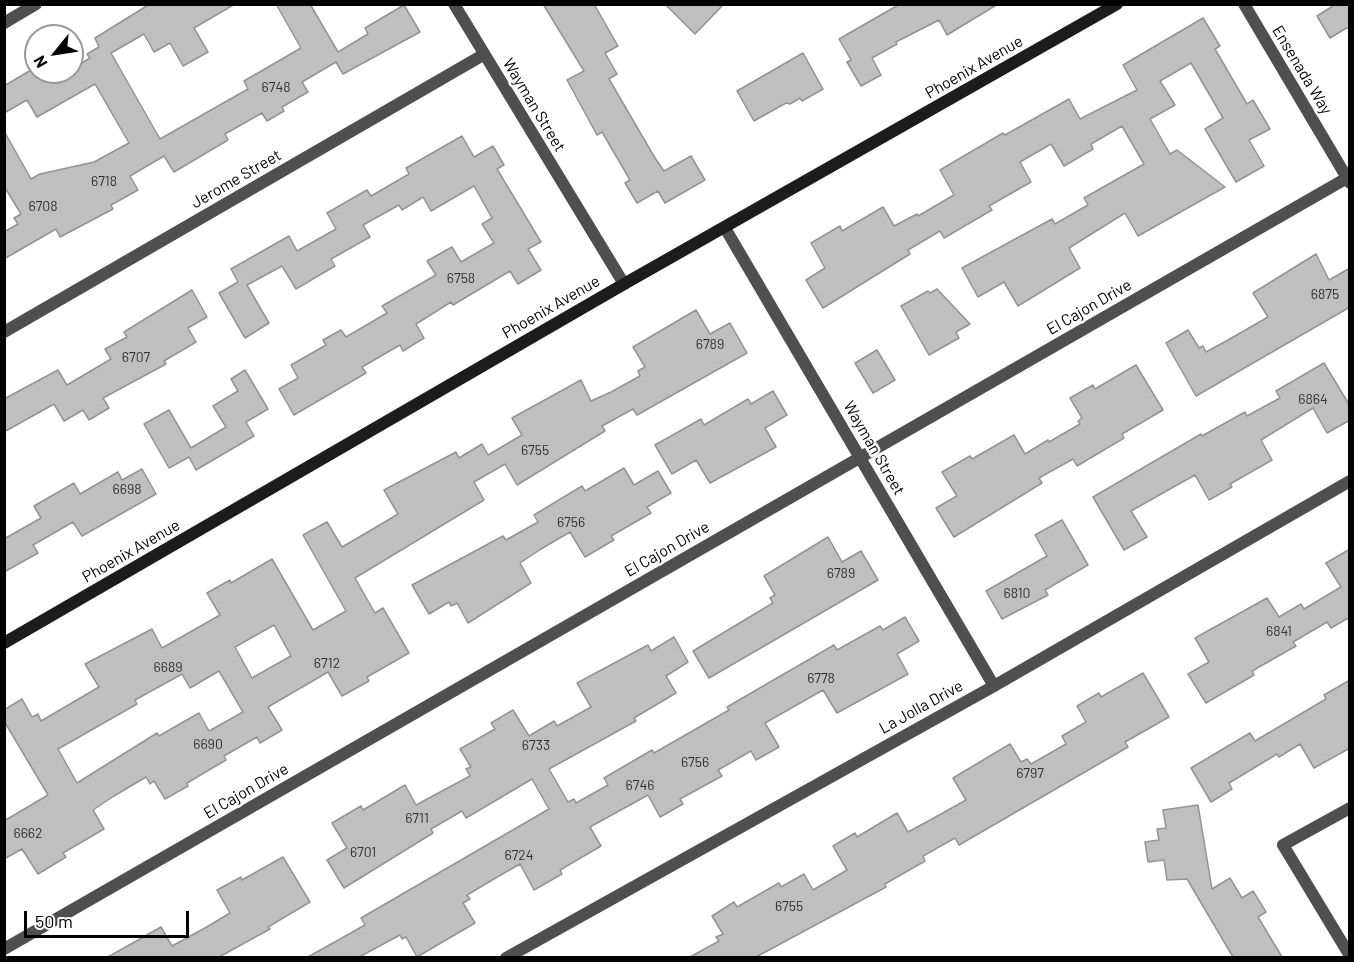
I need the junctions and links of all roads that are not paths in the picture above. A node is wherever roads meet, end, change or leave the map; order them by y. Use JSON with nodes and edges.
{"nodes":[{"id":1,"x":36,"y":4,"type":"edge"},
{"id":2,"x":454,"y":4,"type":"edge"},
{"id":3,"x":1117,"y":4,"type":"edge"},
{"id":4,"x":1244,"y":4,"type":"edge"},
{"id":5,"x":4,"y":23,"type":"edge"},
{"id":6,"x":483,"y":55,"type":"junction"},
{"id":7,"x":1348,"y":181,"type":"edge"},
{"id":8,"x":725,"y":228,"type":"junction"},
{"id":9,"x":624,"y":284,"type":"junction"},
{"id":10,"x":4,"y":332,"type":"edge"},
{"id":11,"x":861,"y":457,"type":"junction"},
{"id":12,"x":1350,"y":481,"type":"edge"},
{"id":13,"x":4,"y":643,"type":"edge"},
{"id":14,"x":994,"y":686,"type":"junction"},
{"id":15,"x":1350,"y":808,"type":"edge"},
{"id":16,"x":4,"y":949,"type":"edge"},
{"id":17,"x":1350,"y":956,"type":"edge"},
{"id":18,"x":506,"y":957,"type":"edge"}],
"edges":[{"from":1,"to":5,"type":"street"},
{"from":2,"to":6,"type":"street","name":"Wayman Street"},
{"from":3,"to":8,"type":"street","name":"Phoenix Avenue"},
{"from":4,"to":7,"type":"street","name":"Ensenada Way"},
{"from":6,"to":9,"type":"street","name":"Wayman Street"},
{"from":6,"to":10,"type":"street","name":"Jerome Street"},
{"from":7,"to":11,"type":"street","name":"El Cajon Drive"},
{"from":8,"to":9,"type":"street","name":"Phoenix Avenue"},
{"from":8,"to":11,"type":"street","name":"Wayman Street"},
{"from":9,"to":13,"type":"street","name":"Phoenix Avenue"},
{"from":11,"to":14,"type":"street","name":"Wayman Street"},
{"from":11,"to":16,"type":"street","name":"El Cajon Drive"},
{"from":12,"to":14,"type":"street","name":"La Jolla Drive"},
{"from":14,"to":18,"type":"street","name":"La Jolla Drive"},
{"from":15,"to":17,"type":"street"}]}
